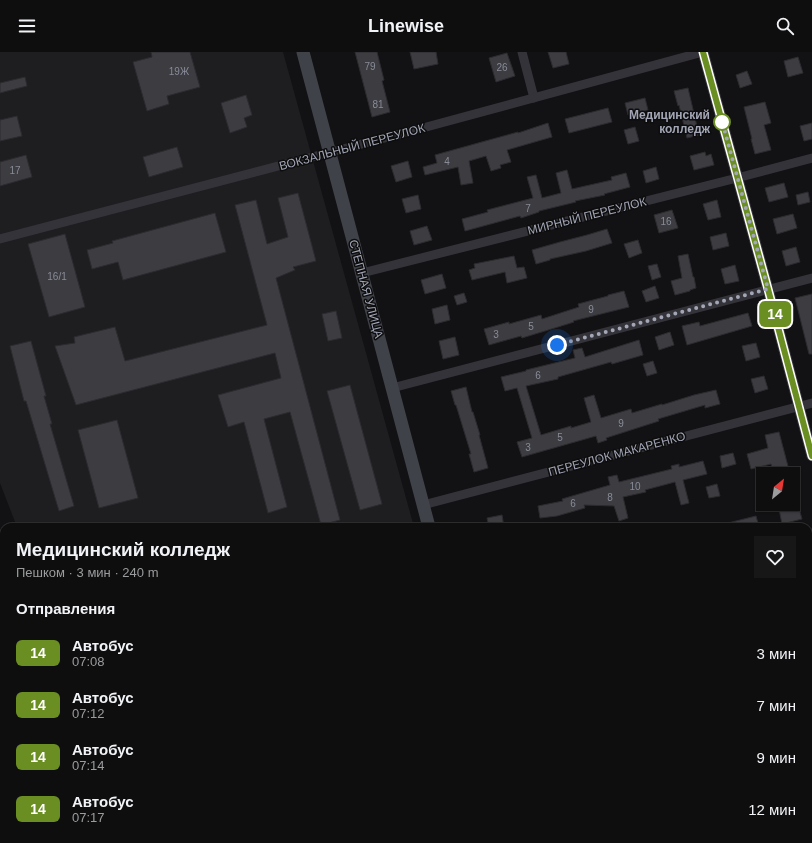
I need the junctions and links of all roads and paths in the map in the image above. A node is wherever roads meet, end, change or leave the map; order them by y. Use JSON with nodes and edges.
{"nodes":[{"id":1,"x":303,"y":52,"type":"edge"},
{"id":2,"x":522,"y":52,"type":"edge"},
{"id":3,"x":703,"y":52,"type":"edge"},
{"id":4,"x":534,"y":98,"type":"junction"},
{"id":5,"x":330,"y":152,"type":"junction"},
{"id":6,"x":812,"y":158,"type":"edge"},
{"id":7,"x":737,"y":178,"type":"junction"},
{"id":8,"x":0,"y":239,"type":"edge"},
{"id":9,"x":362,"y":273,"type":"junction"},
{"id":10,"x":812,"y":278,"type":"edge"},
{"id":11,"x":768,"y":289,"type":"junction"},
{"id":12,"x":392,"y":388,"type":"junction"},
{"id":13,"x":812,"y":403,"type":"edge"},
{"id":14,"x":799,"y":406,"type":"junction"},
{"id":15,"x":812,"y":456,"type":"edge"},
{"id":16,"x":423,"y":505,"type":"junction"},
{"id":17,"x":428,"y":523,"type":"edge"}],
"edges":[{"from":1,"to":5,"type":"main road","name":"СТЕПНАЯ УЛИЦА"},
{"from":2,"to":4,"type":"street"},
{"from":3,"to":4,"type":"street","name":"ВОКЗАЛЬНЫЙ ПЕРЕУЛОК"},
{"from":3,"to":7,"type":"street"},
{"from":4,"to":5,"type":"street","name":"ВОКЗАЛЬНЫЙ ПЕРЕУЛОК"},
{"from":5,"to":8,"type":"street","name":"ВОКЗАЛЬНЫЙ ПЕРЕУЛОК"},
{"from":5,"to":9,"type":"main road","name":"СТЕПНАЯ УЛИЦА"},
{"from":6,"to":7,"type":"street","name":"МИРНЫЙ ПЕРЕУЛОК"},
{"from":7,"to":9,"type":"street","name":"МИРНЫЙ ПЕРЕУЛОК"},
{"from":7,"to":11,"type":"street"},
{"from":9,"to":12,"type":"main road","name":"СТЕПНАЯ УЛИЦА"},
{"from":10,"to":11,"type":"street"},
{"from":11,"to":12,"type":"street"},
{"from":11,"to":14,"type":"street"},
{"from":12,"to":16,"type":"main road","name":"СТЕПНАЯ УЛИЦА"},
{"from":13,"to":14,"type":"street","name":"ПЕРЕУЛОК МАКАРЕНКО"},
{"from":14,"to":15,"type":"street"},
{"from":14,"to":16,"type":"street","name":"ПЕРЕУЛОК МАКАРЕНКО"},
{"from":16,"to":17,"type":"main road","name":"СТЕПНАЯ УЛИЦА"}]}
